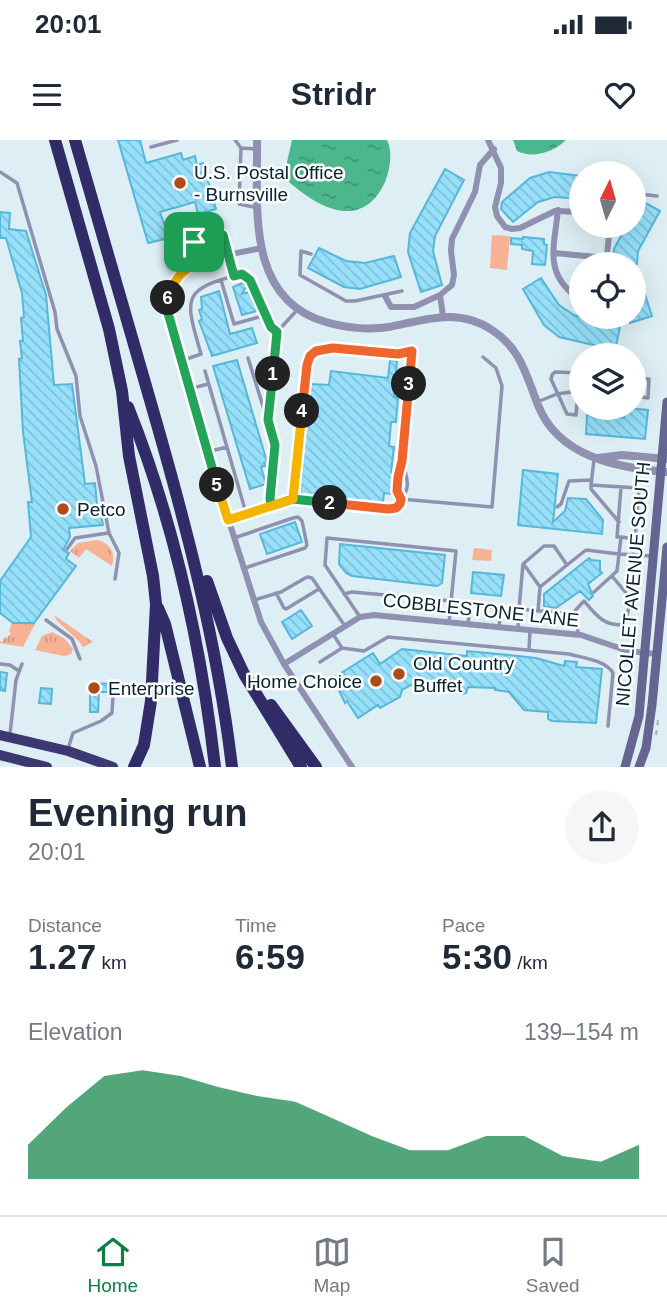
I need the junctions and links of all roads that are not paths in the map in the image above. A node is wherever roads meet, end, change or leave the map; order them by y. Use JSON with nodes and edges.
{"nodes":[{"id":1,"x":55,"y":140,"type":"edge"},
{"id":2,"x":75,"y":140,"type":"edge"},
{"id":3,"x":177,"y":140,"type":"edge"},
{"id":4,"x":235,"y":140,"type":"edge"},
{"id":5,"x":488,"y":140,"type":"edge"},
{"id":6,"x":257,"y":144,"type":"edge"},
{"id":7,"x":151,"y":148,"type":"dead end"},
{"id":8,"x":241,"y":148,"type":"junction"},
{"id":9,"x":494,"y":149,"type":"junction"},
{"id":10,"x":0,"y":172,"type":"edge"},
{"id":11,"x":646,"y":195,"type":"edge"},
{"id":12,"x":657,"y":196,"type":"dead end"},
{"id":13,"x":258,"y":208,"type":"junction"},
{"id":14,"x":558,"y":210,"type":"junction"},
{"id":15,"x":569,"y":211,"type":"edge"},
{"id":16,"x":196,"y":242,"type":"junction"},
{"id":17,"x":261,"y":248,"type":"junction"},
{"id":18,"x":554,"y":253,"type":"junction"},
{"id":19,"x":311,"y":254,"type":"dead end"},
{"id":20,"x":569,"y":255,"type":"edge"},
{"id":21,"x":229,"y":256,"type":"junction"},
{"id":22,"x":198,"y":263,"type":"junction"},
{"id":23,"x":234,"y":276,"type":"junction"},
{"id":24,"x":221,"y":280,"type":"junction"},
{"id":25,"x":569,"y":290,"type":"edge"},
{"id":26,"x":402,"y":291,"type":"dead end"},
{"id":27,"x":440,"y":295,"type":"junction"},
{"id":28,"x":385,"y":296,"type":"junction"},
{"id":29,"x":298,"y":309,"type":"junction"},
{"id":30,"x":266,"y":316,"type":"junction"},
{"id":31,"x":443,"y":316,"type":"junction"},
{"id":32,"x":277,"y":332,"type":"junction"},
{"id":33,"x":483,"y":357,"type":"dead end"},
{"id":34,"x":248,"y":358,"type":"dead end"},
{"id":35,"x":181,"y":361,"type":"junction"},
{"id":36,"x":205,"y":371,"type":"dead end"},
{"id":37,"x":569,"y":372,"type":"edge"},
{"id":38,"x":646,"y":379,"type":"edge"},
{"id":39,"x":208,"y":384,"type":"junction"},
{"id":40,"x":190,"y":389,"type":"junction"},
{"id":41,"x":121,"y":391,"type":"junction"},
{"id":42,"x":569,"y":392,"type":"edge"},
{"id":43,"x":557,"y":394,"type":"junction"},
{"id":44,"x":646,"y":398,"type":"edge"},
{"id":45,"x":537,"y":402,"type":"junction"},
{"id":46,"x":667,"y":402,"type":"edge"},
{"id":47,"x":569,"y":414,"type":"edge"},
{"id":48,"x":268,"y":420,"type":"junction"},
{"id":49,"x":227,"y":447,"type":"junction"},
{"id":50,"x":207,"y":452,"type":"junction"},
{"id":51,"x":596,"y":458,"type":"junction"},
{"id":52,"x":664,"y":459,"type":"edge"},
{"id":53,"x":402,"y":461,"type":"junction"},
{"id":54,"x":664,"y":472,"type":"edge"},
{"id":55,"x":591,"y":482,"type":"junction"},
{"id":56,"x":621,"y":487,"type":"junction"},
{"id":57,"x":178,"y":498,"type":"junction"},
{"id":58,"x":293,"y":499,"type":"junction"},
{"id":59,"x":401,"y":499,"type":"junction"},
{"id":60,"x":271,"y":506,"type":"junction"},
{"id":61,"x":557,"y":507,"type":"dead end"},
{"id":62,"x":246,"y":514,"type":"junction"},
{"id":63,"x":228,"y":520,"type":"junction"},
{"id":64,"x":618,"y":522,"type":"junction"},
{"id":65,"x":109,"y":533,"type":"junction"},
{"id":66,"x":621,"y":537,"type":"junction"},
{"id":67,"x":234,"y":538,"type":"junction"},
{"id":68,"x":667,"y":547,"type":"edge"},
{"id":69,"x":67,"y":549,"type":"dead end"},
{"id":70,"x":619,"y":554,"type":"junction"},
{"id":71,"x":633,"y":554,"type":"junction"},
{"id":72,"x":653,"y":556,"type":"junction"},
{"id":73,"x":523,"y":564,"type":"junction"},
{"id":74,"x":567,"y":565,"type":"junction"},
{"id":75,"x":243,"y":569,"type":"junction"},
{"id":76,"x":612,"y":576,"type":"junction"},
{"id":77,"x":115,"y":579,"type":"dead end"},
{"id":78,"x":540,"y":587,"type":"junction"},
{"id":79,"x":320,"y":589,"type":"junction"},
{"id":80,"x":594,"y":592,"type":"dead end"},
{"id":81,"x":276,"y":593,"type":"junction"},
{"id":82,"x":344,"y":594,"type":"junction"},
{"id":83,"x":631,"y":599,"type":"junction"},
{"id":84,"x":254,"y":600,"type":"junction"},
{"id":85,"x":452,"y":601,"type":"junction"},
{"id":86,"x":156,"y":604,"type":"junction"},
{"id":87,"x":519,"y":608,"type":"junction"},
{"id":88,"x":538,"y":611,"type":"junction"},
{"id":89,"x":572,"y":614,"type":"junction"},
{"id":90,"x":359,"y":617,"type":"junction"},
{"id":91,"x":46,"y":620,"type":"dead end"},
{"id":92,"x":449,"y":622,"type":"junction"},
{"id":93,"x":468,"y":624,"type":"junction"},
{"id":94,"x":345,"y":626,"type":"junction"},
{"id":95,"x":499,"y":626,"type":"junction"},
{"id":96,"x":518,"y":629,"type":"junction"},
{"id":97,"x":530,"y":630,"type":"junction"},
{"id":98,"x":333,"y":634,"type":"junction"},
{"id":99,"x":578,"y":635,"type":"junction"},
{"id":100,"x":342,"y":648,"type":"junction"},
{"id":101,"x":529,"y":650,"type":"junction"},
{"id":102,"x":645,"y":653,"type":"junction"},
{"id":103,"x":234,"y":654,"type":"junction"},
{"id":104,"x":657,"y":654,"type":"junction"},
{"id":105,"x":80,"y":659,"type":"dead end"},
{"id":106,"x":320,"y":662,"type":"dead end"},
{"id":107,"x":0,"y":664,"type":"edge"},
{"id":108,"x":22,"y":664,"type":"dead end"},
{"id":109,"x":284,"y":664,"type":"junction"},
{"id":110,"x":19,"y":671,"type":"junction"},
{"id":111,"x":113,"y":696,"type":"dead end"},
{"id":112,"x":608,"y":726,"type":"dead end"},
{"id":113,"x":5,"y":736,"type":"edge"},
{"id":114,"x":68,"y":751,"type":"junction"},
{"id":115,"x":0,"y":755,"type":"edge"},
{"id":116,"x":47,"y":767,"type":"edge"},
{"id":117,"x":113,"y":767,"type":"edge"},
{"id":118,"x":135,"y":767,"type":"edge"},
{"id":119,"x":200,"y":767,"type":"edge"},
{"id":120,"x":215,"y":767,"type":"edge"},
{"id":121,"x":232,"y":767,"type":"edge"},
{"id":122,"x":301,"y":767,"type":"edge"},
{"id":123,"x":316,"y":767,"type":"edge"},
{"id":124,"x":352,"y":767,"type":"edge"},
{"id":125,"x":625,"y":767,"type":"edge"},
{"id":126,"x":639,"y":767,"type":"edge"}],
"edges":[{"from":1,"to":41,"type":"highway"},
{"from":2,"to":57,"type":"highway"},
{"from":3,"to":7,"type":"lane"},
{"from":4,"to":8,"type":"lane"},
{"from":5,"to":9,"type":"street"},
{"from":6,"to":8,"type":"lane"},
{"from":6,"to":13,"type":"street"},
{"from":8,"to":13,"type":"lane"},
{"from":9,"to":14,"type":"street"},
{"from":9,"to":27,"type":"street"},
{"from":10,"to":65,"type":"lane"},
{"from":11,"to":12,"type":"lane"},
{"from":13,"to":17,"type":"street"},
{"from":14,"to":15,"type":"street"},
{"from":14,"to":18,"type":"street"},
{"from":16,"to":16,"type":"lane"},
{"from":16,"to":21,"type":"lane"},
{"from":16,"to":22,"type":"lane"},
{"from":17,"to":21,"type":"street"},
{"from":17,"to":29,"type":"street"},
{"from":18,"to":20,"type":"street"},
{"from":18,"to":25,"type":"street"},
{"from":19,"to":28,"type":"lane"},
{"from":21,"to":22,"type":"street"},
{"from":21,"to":23,"type":"lane"},
{"from":22,"to":35,"type":"street"},
{"from":23,"to":24,"type":"lane"},
{"from":23,"to":30,"type":"lane"},
{"from":24,"to":30,"type":"lane"},
{"from":24,"to":35,"type":"lane"},
{"from":26,"to":28,"type":"lane"},
{"from":27,"to":28,"type":"street"},
{"from":27,"to":31,"type":"street"},
{"from":29,"to":31,"type":"street"},
{"from":29,"to":32,"type":"lane"},
{"from":30,"to":32,"type":"lane"},
{"from":31,"to":45,"type":"street"},
{"from":32,"to":48,"type":"lane"},
{"from":33,"to":59,"type":"lane"},
{"from":34,"to":48,"type":"lane"},
{"from":35,"to":40,"type":"street"},
{"from":36,"to":39,"type":"lane"},
{"from":37,"to":43,"type":"lane"},
{"from":38,"to":44,"type":"lane"},
{"from":39,"to":40,"type":"lane"},
{"from":39,"to":49,"type":"lane"},
{"from":40,"to":50,"type":"street"},
{"from":41,"to":86,"type":"highway"},
{"from":41,"to":120,"type":"highway"},
{"from":42,"to":43,"type":"lane"},
{"from":43,"to":45,"type":"lane"},
{"from":43,"to":47,"type":"lane"},
{"from":45,"to":51,"type":"street"},
{"from":46,"to":52,"type":"main road","name":"NICOLLET AVENUE SOUTH"},
{"from":48,"to":60,"type":"lane"},
{"from":49,"to":50,"type":"lane"},
{"from":49,"to":62,"type":"lane"},
{"from":50,"to":63,"type":"street"},
{"from":51,"to":52,"type":"street"},
{"from":51,"to":54,"type":"street"},
{"from":51,"to":55,"type":"lane"},
{"from":52,"to":54,"type":"main road","name":"NICOLLET AVENUE SOUTH"},
{"from":53,"to":58,"type":"lane"},
{"from":53,"to":59,"type":"lane"},
{"from":53,"to":59,"type":"lane"},
{"from":54,"to":72,"type":"main road","name":"NICOLLET AVENUE SOUTH"},
{"from":55,"to":56,"type":"lane"},
{"from":55,"to":61,"type":"lane"},
{"from":55,"to":64,"type":"lane"},
{"from":56,"to":64,"type":"lane"},
{"from":56,"to":66,"type":"lane"},
{"from":57,"to":103,"type":"highway"},
{"from":57,"to":121,"type":"highway"},
{"from":58,"to":59,"type":"lane"},
{"from":58,"to":60,"type":"lane"},
{"from":60,"to":62,"type":"lane"},
{"from":62,"to":63,"type":"lane"},
{"from":63,"to":67,"type":"street"},
{"from":64,"to":66,"type":"lane"},
{"from":65,"to":69,"type":"lane"},
{"from":65,"to":77,"type":"lane"},
{"from":66,"to":70,"type":"lane"},
{"from":67,"to":75,"type":"street"},
{"from":67,"to":75,"type":"lane"},
{"from":68,"to":104,"type":"main road","name":"NICOLLET AVENUE SOUTH"},
{"from":70,"to":71,"type":"lane"},
{"from":70,"to":74,"type":"lane"},
{"from":70,"to":76,"type":"lane"},
{"from":71,"to":72,"type":"lane"},
{"from":71,"to":83,"type":"lane"},
{"from":72,"to":102,"type":"main road","name":"NICOLLET AVENUE SOUTH"},
{"from":73,"to":74,"type":"lane"},
{"from":73,"to":78,"type":"lane"},
{"from":73,"to":87,"type":"lane"},
{"from":74,"to":78,"type":"lane"},
{"from":75,"to":84,"type":"street"},
{"from":76,"to":80,"type":"lane"},
{"from":76,"to":83,"type":"lane"},
{"from":78,"to":88,"type":"lane"},
{"from":79,"to":81,"type":"lane"},
{"from":79,"to":81,"type":"lane"},
{"from":79,"to":94,"type":"lane"},
{"from":81,"to":84,"type":"lane"},
{"from":82,"to":85,"type":"lane"},
{"from":82,"to":85,"type":"lane"},
{"from":82,"to":90,"type":"lane"},
{"from":83,"to":89,"type":"lane"},
{"from":84,"to":109,"type":"street"},
{"from":85,"to":92,"type":"lane"},
{"from":86,"to":118,"type":"highway"},
{"from":86,"to":119,"type":"highway"},
{"from":87,"to":88,"type":"lane"},
{"from":87,"to":96,"type":"lane"},
{"from":88,"to":89,"type":"lane"},
{"from":89,"to":99,"type":"lane"},
{"from":90,"to":92,"type":"street","name":"COBBLESTONE LANE"},
{"from":90,"to":94,"type":"street","name":"COBBLESTONE LANE"},
{"from":91,"to":105,"type":"lane"},
{"from":92,"to":93,"type":"street","name":"COBBLESTONE LANE"},
{"from":93,"to":95,"type":"street","name":"COBBLESTONE LANE"},
{"from":93,"to":95,"type":"lane"},
{"from":94,"to":98,"type":"street","name":"COBBLESTONE LANE"},
{"from":95,"to":96,"type":"street","name":"COBBLESTONE LANE"},
{"from":96,"to":97,"type":"street","name":"COBBLESTONE LANE"},
{"from":97,"to":99,"type":"street","name":"COBBLESTONE LANE"},
{"from":97,"to":101,"type":"lane"},
{"from":98,"to":100,"type":"lane"},
{"from":98,"to":109,"type":"street","name":"COBBLESTONE LANE"},
{"from":99,"to":102,"type":"street","name":"COBBLESTONE LANE"},
{"from":100,"to":101,"type":"lane"},
{"from":100,"to":106,"type":"lane"},
{"from":101,"to":112,"type":"lane"},
{"from":102,"to":104,"type":"street","name":"COBBLESTONE LANE"},
{"from":102,"to":125,"type":"main road","name":"NICOLLET AVENUE SOUTH"},
{"from":103,"to":122,"type":"highway"},
{"from":103,"to":123,"type":"highway"},
{"from":104,"to":126,"type":"main road","name":"NICOLLET AVENUE SOUTH"},
{"from":107,"to":110,"type":"lane"},
{"from":108,"to":110,"type":"lane"},
{"from":109,"to":124,"type":"street"},
{"from":110,"to":113,"type":"lane"},
{"from":111,"to":114,"type":"lane"},
{"from":113,"to":114,"type":"highway"},
{"from":114,"to":117,"type":"highway"},
{"from":115,"to":116,"type":"highway"}]}
